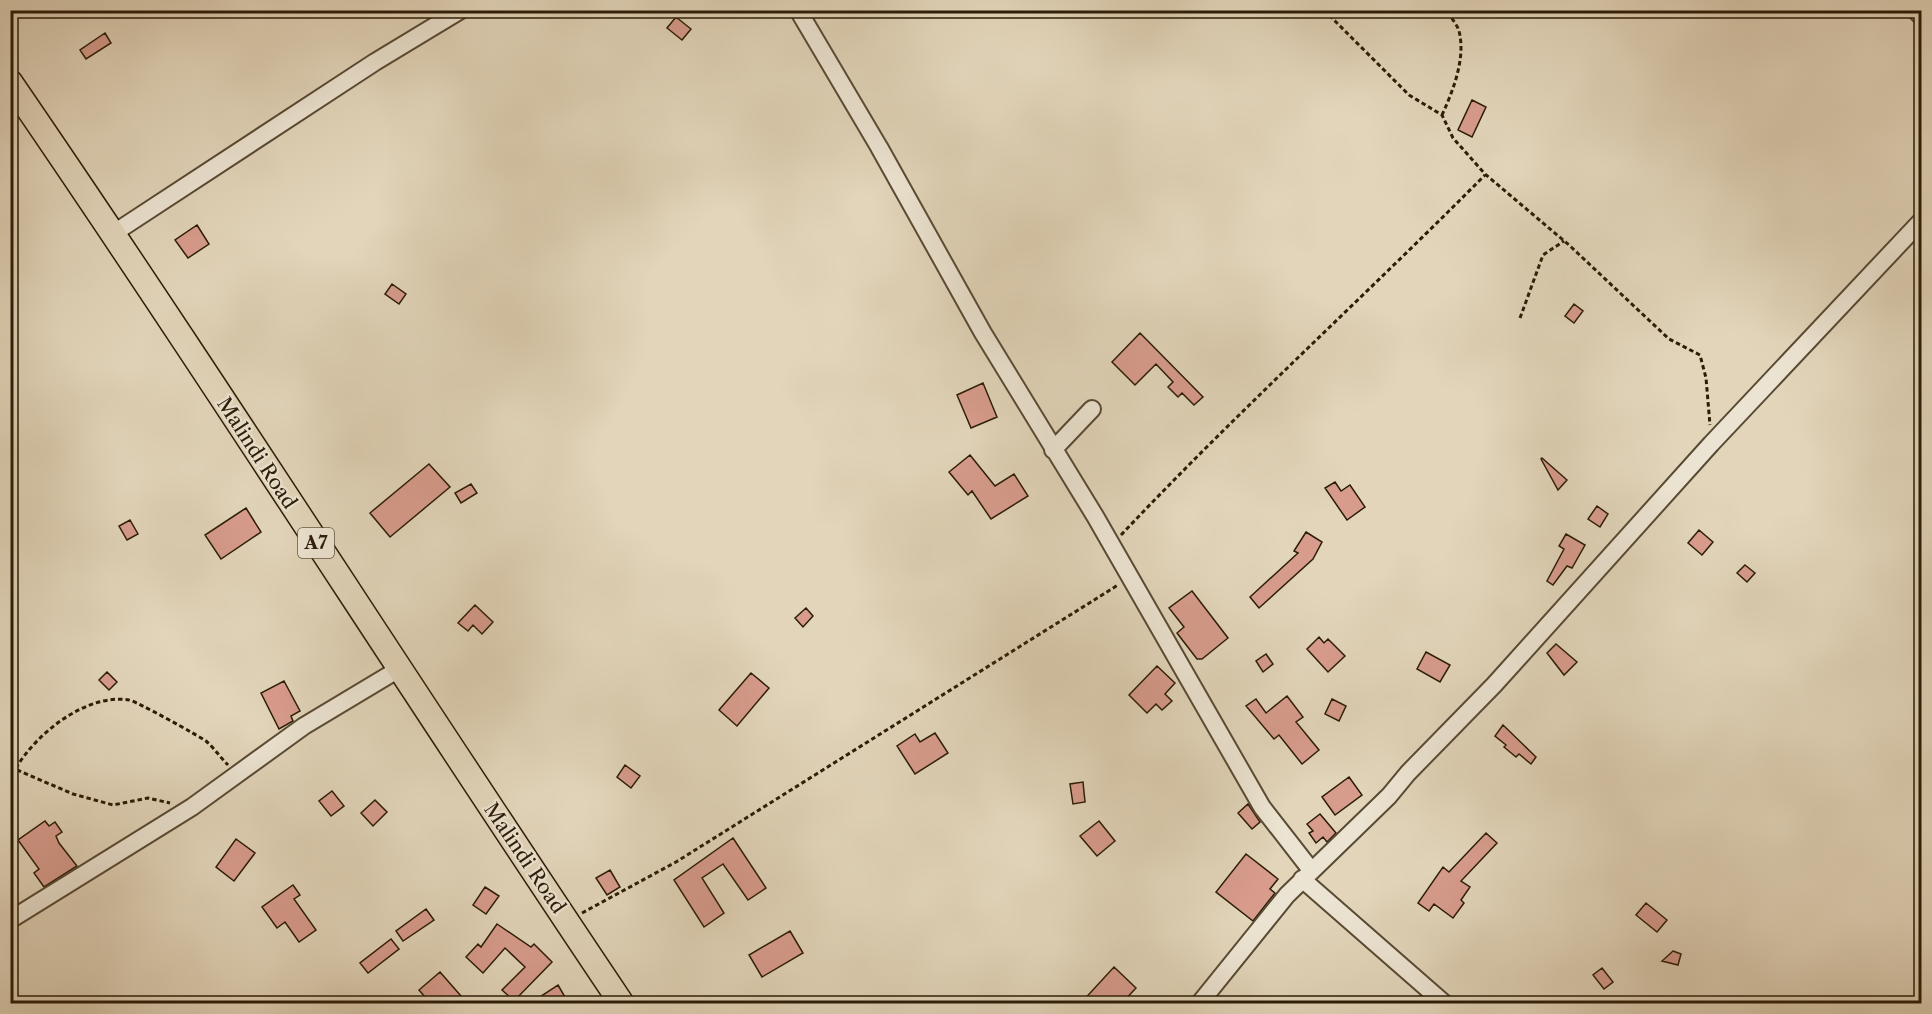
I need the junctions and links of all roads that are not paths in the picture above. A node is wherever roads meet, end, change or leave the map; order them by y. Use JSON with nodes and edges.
{"nodes":[{"id":1,"x":461,"y":10,"type":"edge"},
{"id":2,"x":798,"y":10,"type":"edge"},
{"id":3,"x":1915,"y":10,"type":"edge"},
{"id":4,"x":1922,"y":17,"type":"edge"},
{"id":5,"x":10,"y":82,"type":"edge"},
{"id":6,"x":1922,"y":220,"type":"edge"},
{"id":7,"x":114,"y":233,"type":"junction"},
{"id":8,"x":1092,"y":409,"type":"dead end"},
{"id":9,"x":1053,"y":450,"type":"junction"},
{"id":10,"x":399,"y":669,"type":"junction"},
{"id":11,"x":1307,"y":874,"type":"junction"},
{"id":12,"x":10,"y":920,"type":"edge"},
{"id":13,"x":622,"y":1004,"type":"edge"},
{"id":14,"x":1199,"y":1004,"type":"edge"},
{"id":15,"x":1445,"y":1004,"type":"edge"}],
"edges":[{"from":1,"to":7,"type":"street"},
{"from":2,"to":9,"type":"street"},
{"from":3,"to":4,"type":"street"},
{"from":5,"to":7,"type":"highway","name":"Malindi Road","number":"A7"},
{"from":6,"to":11,"type":"street"},
{"from":7,"to":10,"type":"highway","name":"Malindi Road","number":"A7"},
{"from":8,"to":9,"type":"street"},
{"from":9,"to":11,"type":"street"},
{"from":10,"to":12,"type":"street"},
{"from":10,"to":13,"type":"highway","name":"Malindi Road","number":"A7"},
{"from":11,"to":14,"type":"street"},
{"from":11,"to":15,"type":"street"}]}
